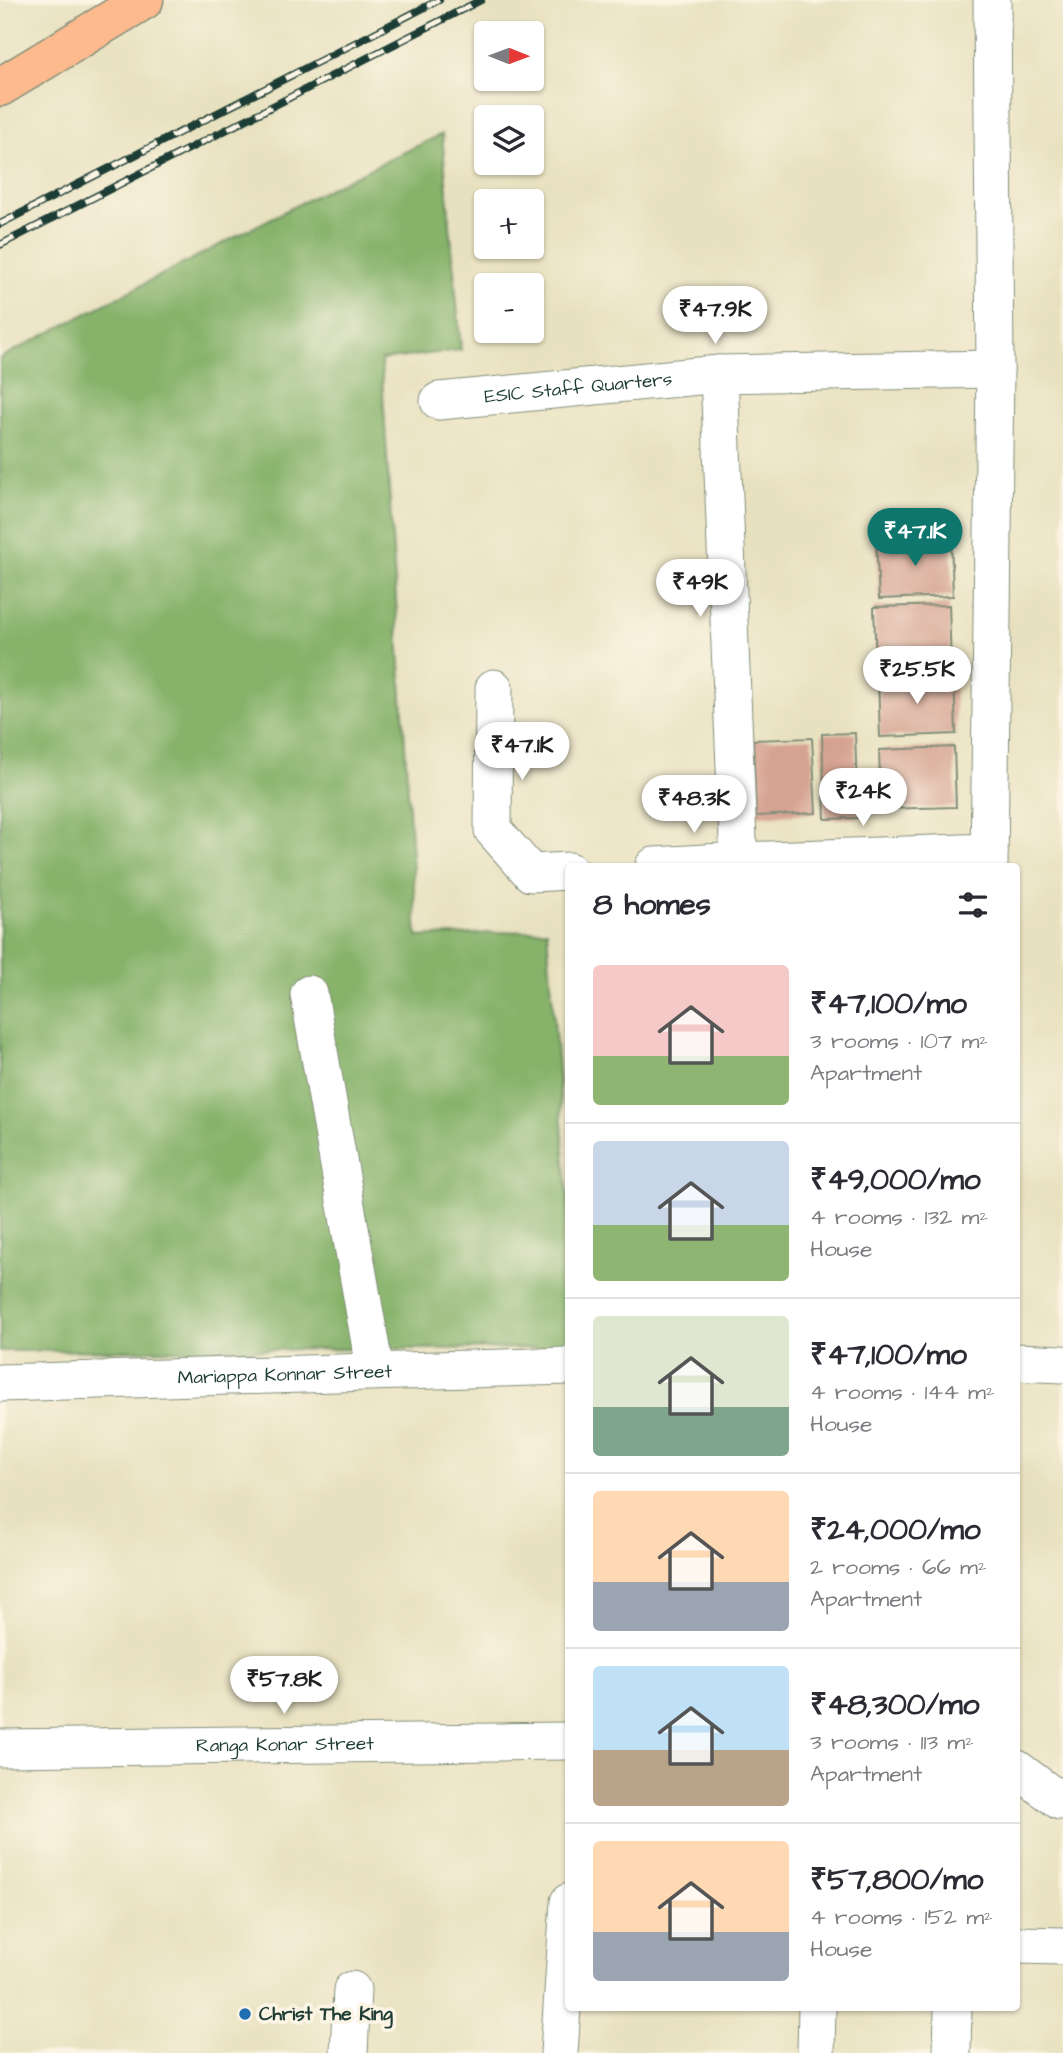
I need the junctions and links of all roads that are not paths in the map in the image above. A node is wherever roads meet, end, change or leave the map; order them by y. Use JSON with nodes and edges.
{"nodes":[{"id":1,"x":144,"y":0,"type":"edge"},
{"id":2,"x":992,"y":0,"type":"edge"},
{"id":3,"x":0,"y":88,"type":"edge"},
{"id":4,"x":995,"y":369,"type":"junction"},
{"id":5,"x":719,"y":374,"type":"junction"},
{"id":6,"x":439,"y":401,"type":"dead end"},
{"id":7,"x":494,"y":688,"type":"dead end"},
{"id":8,"x":989,"y":859,"type":"edge"},
{"id":9,"x":739,"y":863,"type":"edge"},
{"id":10,"x":789,"y":863,"type":"edge"},
{"id":11,"x":565,"y":871,"type":"edge"},
{"id":12,"x":309,"y":994,"type":"dead end"},
{"id":13,"x":1020,"y":1362,"type":"edge"},
{"id":14,"x":1063,"y":1364,"type":"edge"},
{"id":15,"x":565,"y":1366,"type":"edge"},
{"id":16,"x":375,"y":1371,"type":"junction"},
{"id":17,"x":0,"y":1382,"type":"edge"},
{"id":18,"x":565,"y":1741,"type":"edge"},
{"id":19,"x":0,"y":1748,"type":"edge"},
{"id":20,"x":1020,"y":1771,"type":"edge"},
{"id":21,"x":1063,"y":1801,"type":"edge"},
{"id":22,"x":1020,"y":1945,"type":"edge"},
{"id":23,"x":1063,"y":1946,"type":"edge"},
{"id":24,"x":565,"y":1962,"type":"edge"},
{"id":25,"x":352,"y":1990,"type":"dead end"},
{"id":26,"x":817,"y":2011,"type":"edge"},
{"id":27,"x":953,"y":2011,"type":"edge"},
{"id":28,"x":349,"y":2053,"type":"edge"},
{"id":29,"x":559,"y":2053,"type":"edge"},
{"id":30,"x":816,"y":2053,"type":"edge"},
{"id":31,"x":952,"y":2053,"type":"edge"}],
"edges":[{"from":1,"to":3,"type":"main road"},
{"from":2,"to":4,"type":"street"},
{"from":4,"to":5,"type":"street","name":"ESIC Staff Quarters"},
{"from":4,"to":8,"type":"street"},
{"from":5,"to":6,"type":"street","name":"ESIC Staff Quarters"},
{"from":5,"to":9,"type":"street"},
{"from":7,"to":11,"type":"street"},
{"from":8,"to":10,"type":"street"},
{"from":12,"to":16,"type":"street"},
{"from":13,"to":14,"type":"street"},
{"from":15,"to":16,"type":"street","name":"Mariappa Konnar Street"},
{"from":16,"to":17,"type":"street","name":"Mariappa Konnar Street"},
{"from":18,"to":19,"type":"street","name":"Ranga Konar Street"},
{"from":20,"to":21,"type":"street"},
{"from":22,"to":23,"type":"street"},
{"from":24,"to":29,"type":"street"},
{"from":25,"to":28,"type":"street"},
{"from":26,"to":30,"type":"street"},
{"from":27,"to":31,"type":"street"}]}
